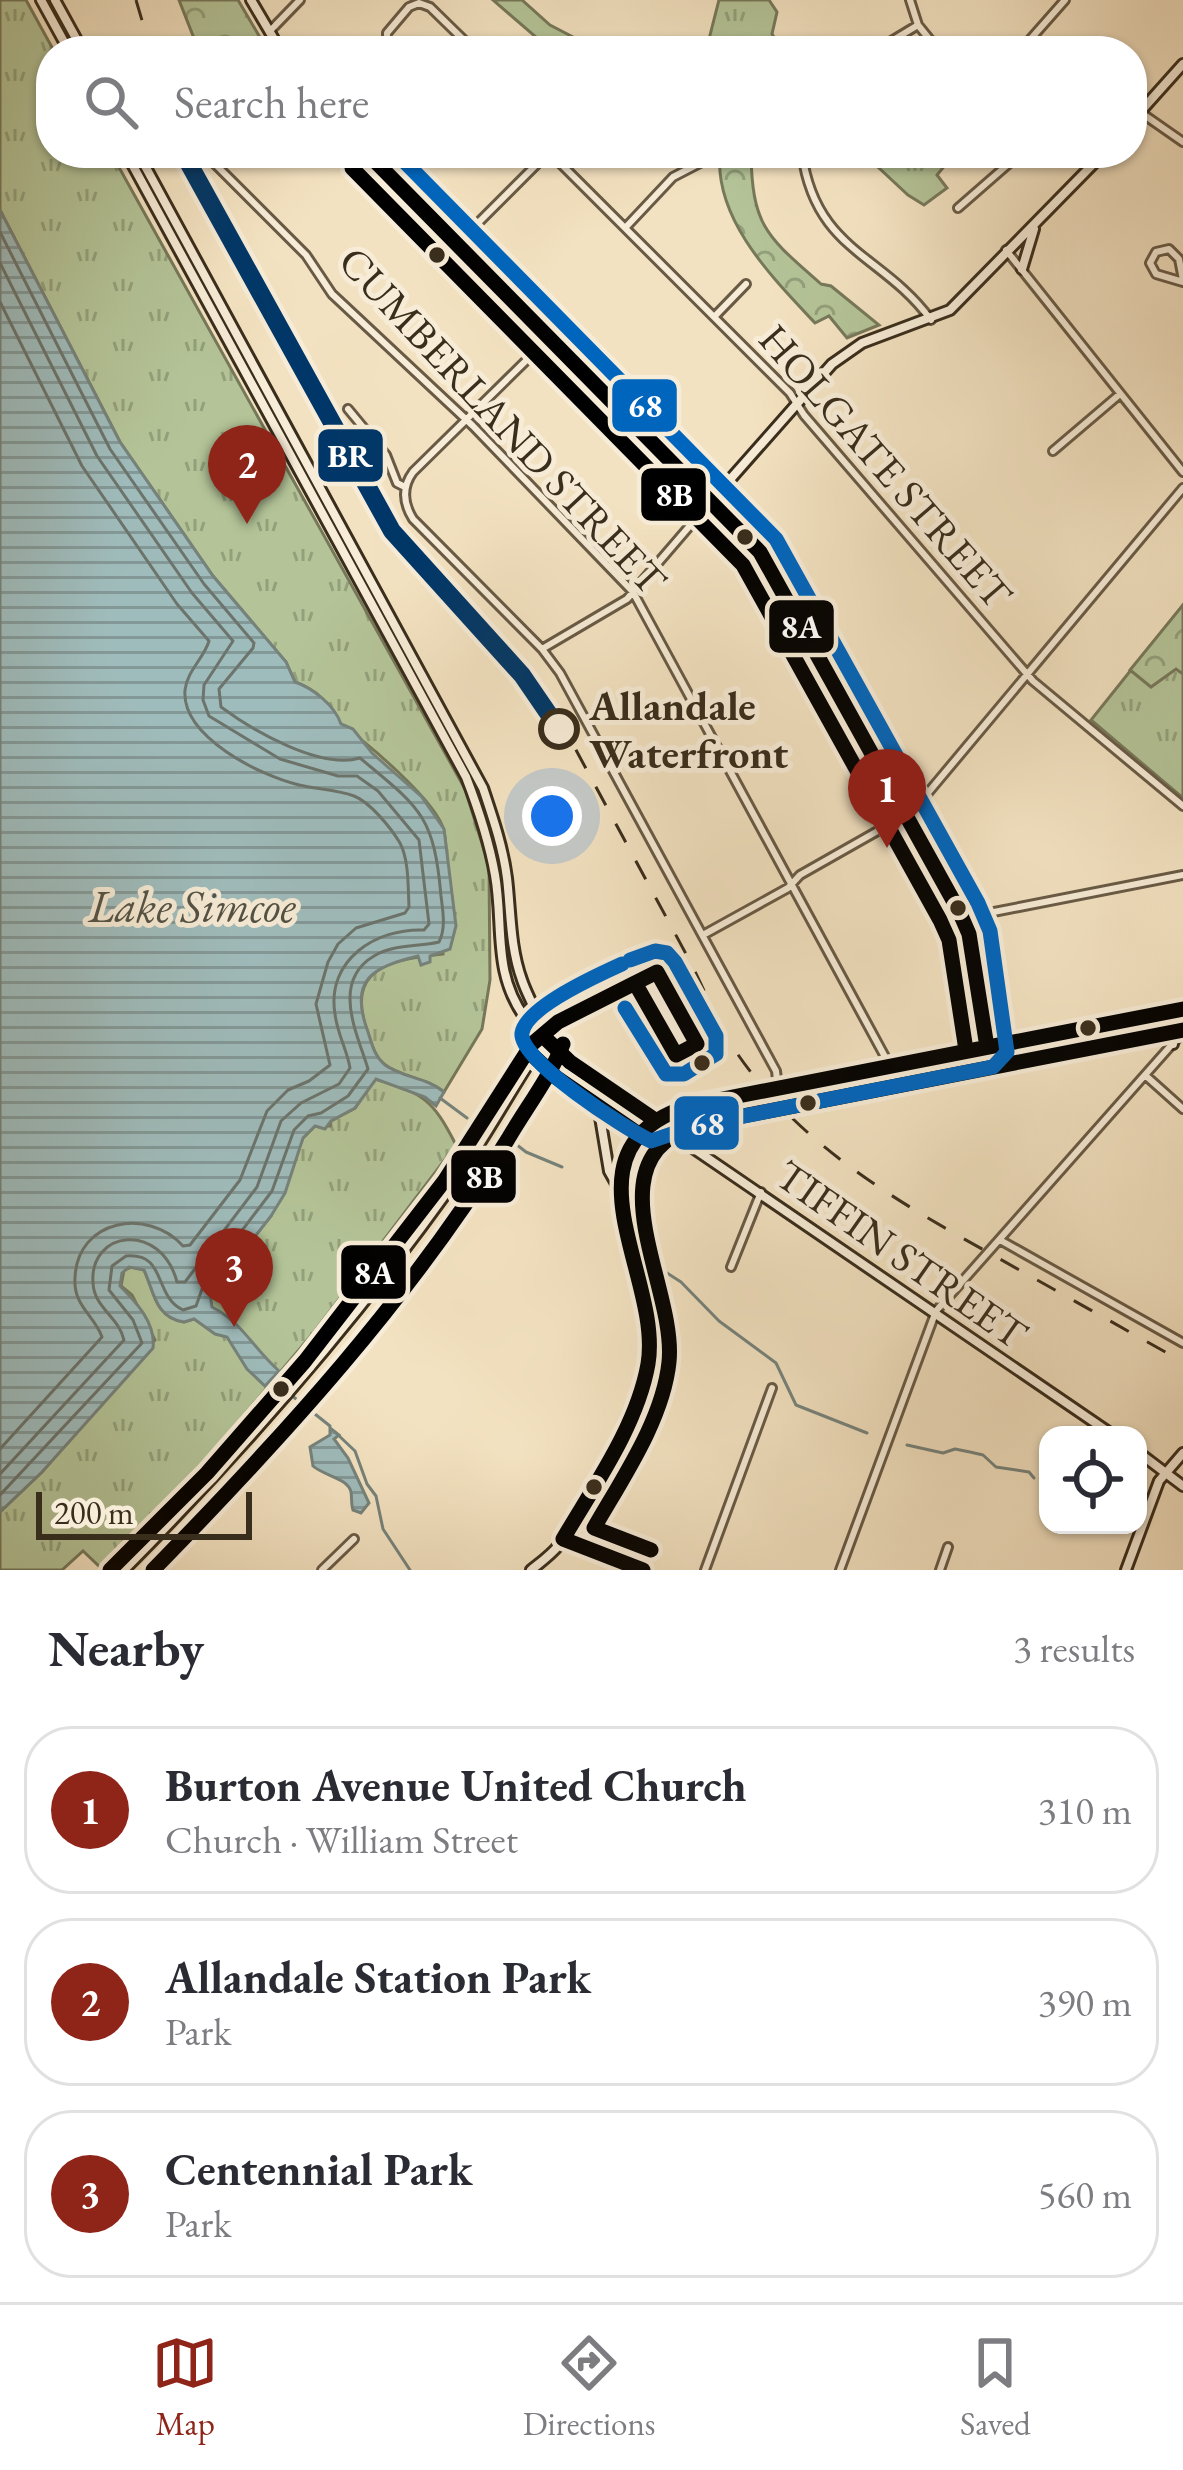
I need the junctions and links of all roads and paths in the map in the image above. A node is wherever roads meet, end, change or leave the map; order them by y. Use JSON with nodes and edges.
{"nodes":[{"id":1,"x":40,"y":0,"type":"edge"},
{"id":2,"x":55,"y":0,"type":"edge"},
{"id":3,"x":251,"y":0,"type":"edge"},
{"id":4,"x":300,"y":0,"type":"edge"},
{"id":5,"x":910,"y":0,"type":"edge"},
{"id":6,"x":1062,"y":1,"type":"edge"},
{"id":7,"x":918,"y":25,"type":"junction"},
{"id":8,"x":269,"y":32,"type":"junction"},
{"id":9,"x":60,"y":36,"type":"edge"},
{"id":10,"x":75,"y":36,"type":"edge"},
{"id":11,"x":272,"y":36,"type":"edge"},
{"id":12,"x":387,"y":36,"type":"edge"},
{"id":13,"x":459,"y":36,"type":"edge"},
{"id":14,"x":900,"y":36,"type":"edge"},
{"id":15,"x":926,"y":36,"type":"edge"},
{"id":16,"x":1033,"y":36,"type":"edge"},
{"id":17,"x":1183,"y":64,"type":"edge"},
{"id":18,"x":1147,"y":104,"type":"edge"},
{"id":19,"x":1147,"y":117,"type":"edge"},
{"id":20,"x":1183,"y":142,"type":"edge"},
{"id":21,"x":134,"y":168,"type":"edge"},
{"id":22,"x":146,"y":168,"type":"edge"},
{"id":23,"x":218,"y":168,"type":"edge"},
{"id":24,"x":382,"y":168,"type":"edge"},
{"id":25,"x":533,"y":168,"type":"edge"},
{"id":26,"x":567,"y":168,"type":"edge"},
{"id":27,"x":690,"y":168,"type":"edge"},
{"id":28,"x":806,"y":168,"type":"edge"},
{"id":29,"x":1004,"y":168,"type":"edge"},
{"id":30,"x":1090,"y":168,"type":"edge"},
{"id":31,"x":958,"y":208,"type":"dead end"},
{"id":32,"x":1037,"y":222,"type":"junction"},
{"id":33,"x":626,"y":227,"type":"junction"},
{"id":34,"x":458,"y":243,"type":"junction"},
{"id":35,"x":1006,"y":250,"type":"junction"},
{"id":36,"x":1022,"y":269,"type":"junction"},
{"id":37,"x":1183,"y":281,"type":"edge"},
{"id":38,"x":746,"y":284,"type":"dead end"},
{"id":39,"x":715,"y":316,"type":"junction"},
{"id":40,"x":931,"y":320,"type":"junction"},
{"id":41,"x":550,"y":337,"type":"junction"},
{"id":42,"x":1120,"y":394,"type":"junction"},
{"id":43,"x":797,"y":404,"type":"junction"},
{"id":44,"x":349,"y":409,"type":"dead end"},
{"id":45,"x":465,"y":421,"type":"junction"},
{"id":46,"x":1053,"y":451,"type":"dead end"},
{"id":47,"x":1183,"y":472,"type":"edge"},
{"id":48,"x":405,"y":487,"type":"junction"},
{"id":49,"x":1183,"y":488,"type":"edge"},
{"id":50,"x":712,"y":500,"type":"junction"},
{"id":51,"x":633,"y":592,"type":"junction"},
{"id":52,"x":542,"y":650,"type":"junction"},
{"id":53,"x":1028,"y":675,"type":"junction"},
{"id":54,"x":1183,"y":806,"type":"edge"},
{"id":55,"x":906,"y":813,"type":"junction"},
{"id":56,"x":1183,"y":875,"type":"edge"},
{"id":57,"x":793,"y":881,"type":"junction"},
{"id":58,"x":962,"y":918,"type":"junction"},
{"id":59,"x":703,"y":935,"type":"junction"},
{"id":60,"x":1183,"y":1009,"type":"edge"},
{"id":61,"x":1157,"y":1014,"type":"junction"},
{"id":62,"x":1183,"y":1032,"type":"edge"},
{"id":63,"x":543,"y":1036,"type":"junction"},
{"id":64,"x":1173,"y":1044,"type":"junction"},
{"id":65,"x":987,"y":1047,"type":"junction"},
{"id":66,"x":570,"y":1062,"type":"junction"},
{"id":67,"x":890,"y":1066,"type":"junction"},
{"id":68,"x":1145,"y":1075,"type":"junction"},
{"id":69,"x":778,"y":1088,"type":"junction"},
{"id":70,"x":692,"y":1105,"type":"junction"},
{"id":71,"x":1183,"y":1108,"type":"edge"},
{"id":72,"x":655,"y":1120,"type":"junction"},
{"id":73,"x":489,"y":1122,"type":"junction"},
{"id":74,"x":689,"y":1144,"type":"junction"},
{"id":75,"x":619,"y":1189,"type":"junction"},
{"id":76,"x":761,"y":1192,"type":"junction"},
{"id":77,"x":1000,"y":1240,"type":"junction"},
{"id":78,"x":731,"y":1267,"type":"dead end"},
{"id":79,"x":936,"y":1311,"type":"junction"},
{"id":80,"x":1183,"y":1343,"type":"edge"},
{"id":81,"x":772,"y":1388,"type":"dead end"},
{"id":82,"x":279,"y":1399,"type":"junction"},
{"id":83,"x":1100,"y":1426,"type":"edge"},
{"id":84,"x":1183,"y":1453,"type":"edge"},
{"id":85,"x":1147,"y":1459,"type":"edge"},
{"id":86,"x":1165,"y":1472,"type":"junction"},
{"id":87,"x":1183,"y":1486,"type":"edge"},
{"id":88,"x":354,"y":1539,"type":"dead end"},
{"id":89,"x":563,"y":1539,"type":"junction"},
{"id":90,"x":948,"y":1547,"type":"dead end"},
{"id":91,"x":110,"y":1570,"type":"edge"},
{"id":92,"x":124,"y":1570,"type":"edge"},
{"id":93,"x":322,"y":1570,"type":"edge"},
{"id":94,"x":531,"y":1570,"type":"edge"},
{"id":95,"x":643,"y":1570,"type":"edge"},
{"id":96,"x":704,"y":1570,"type":"edge"},
{"id":97,"x":840,"y":1570,"type":"edge"},
{"id":98,"x":940,"y":1570,"type":"edge"},
{"id":99,"x":1126,"y":1570,"type":"edge"}],
"edges":[{"from":1,"to":9,"type":"main road"},
{"from":2,"to":10,"type":"main road"},
{"from":3,"to":8,"type":"main road"},
{"from":4,"to":8,"type":"street"},
{"from":5,"to":7,"type":"street"},
{"from":6,"to":16,"type":"street"},
{"from":7,"to":14,"type":"street"},
{"from":7,"to":15,"type":"street"},
{"from":8,"to":11,"type":"main road"},
{"from":12,"to":13,"type":"street"},
{"from":17,"to":18,"type":"main road"},
{"from":19,"to":20,"type":"street"},
{"from":21,"to":63,"type":"main road"},
{"from":22,"to":63,"type":"main road"},
{"from":23,"to":45,"type":"street","name":"CUMBERLAND STREET"},
{"from":24,"to":34,"type":"main road"},
{"from":25,"to":34,"type":"street"},
{"from":26,"to":33,"type":"street","name":"HOLGATE STREET"},
{"from":27,"to":33,"type":"street"},
{"from":28,"to":40,"type":"street"},
{"from":29,"to":31,"type":"street"},
{"from":30,"to":32,"type":"main road"},
{"from":32,"to":35,"type":"main road"},
{"from":32,"to":36,"type":"main road"},
{"from":33,"to":39,"type":"street","name":"HOLGATE STREET"},
{"from":34,"to":41,"type":"main road"},
{"from":35,"to":36,"type":"street"},
{"from":35,"to":40,"type":"main road"},
{"from":36,"to":42,"type":"street"},
{"from":37,"to":37,"type":"street"},
{"from":38,"to":39,"type":"street"},
{"from":39,"to":43,"type":"street","name":"HOLGATE STREET"},
{"from":40,"to":43,"type":"main road"},
{"from":41,"to":45,"type":"street"},
{"from":41,"to":50,"type":"main road"},
{"from":42,"to":46,"type":"street"},
{"from":42,"to":47,"type":"street"},
{"from":43,"to":50,"type":"main road"},
{"from":43,"to":53,"type":"street","name":"HOLGATE STREET"},
{"from":44,"to":48,"type":"street"},
{"from":45,"to":48,"type":"street"},
{"from":45,"to":51,"type":"street","name":"CUMBERLAND STREET"},
{"from":48,"to":52,"type":"street"},
{"from":49,"to":53,"type":"street"},
{"from":50,"to":51,"type":"street"},
{"from":50,"to":55,"type":"main road"},
{"from":51,"to":52,"type":"street"},
{"from":51,"to":57,"type":"street","name":"CUMBERLAND STREET"},
{"from":52,"to":59,"type":"street"},
{"from":53,"to":54,"type":"street","name":"HOLGATE STREET"},
{"from":53,"to":55,"type":"street"},
{"from":55,"to":57,"type":"street"},
{"from":55,"to":58,"type":"main road"},
{"from":56,"to":58,"type":"street"},
{"from":57,"to":59,"type":"street"},
{"from":57,"to":67,"type":"street","name":"CUMBERLAND STREET"},
{"from":58,"to":65,"type":"main road"},
{"from":59,"to":69,"type":"street"},
{"from":60,"to":61,"type":"main road"},
{"from":61,"to":64,"type":"main road"},
{"from":61,"to":65,"type":"main road"},
{"from":62,"to":64,"type":"street"},
{"from":63,"to":66,"type":"main road","name":"TIFFIN STREET"},
{"from":63,"to":73,"type":"main road"},
{"from":63,"to":73,"type":"main road"},
{"from":64,"to":68,"type":"street"},
{"from":65,"to":67,"type":"main road"},
{"from":66,"to":72,"type":"main road","name":"TIFFIN STREET"},
{"from":66,"to":75,"type":"main road"},
{"from":67,"to":69,"type":"main road"},
{"from":68,"to":71,"type":"street"},
{"from":68,"to":77,"type":"street"},
{"from":69,"to":70,"type":"main road"},
{"from":70,"to":72,"type":"main road"},
{"from":70,"to":74,"type":"main road"},
{"from":72,"to":74,"type":"main road","name":"TIFFIN STREET"},
{"from":72,"to":75,"type":"main road"},
{"from":73,"to":82,"type":"main road"},
{"from":74,"to":76,"type":"main road","name":"TIFFIN STREET"},
{"from":75,"to":89,"type":"main road"},
{"from":76,"to":78,"type":"street"},
{"from":76,"to":79,"type":"main road","name":"TIFFIN STREET"},
{"from":77,"to":79,"type":"street"},
{"from":77,"to":80,"type":"street"},
{"from":79,"to":83,"type":"main road","name":"TIFFIN STREET"},
{"from":79,"to":97,"type":"street"},
{"from":81,"to":96,"type":"street"},
{"from":82,"to":91,"type":"main road"},
{"from":82,"to":92,"type":"main road"},
{"from":84,"to":86,"type":"main road"},
{"from":85,"to":86,"type":"main road"},
{"from":86,"to":87,"type":"main road"},
{"from":86,"to":99,"type":"main road"},
{"from":88,"to":93,"type":"street"},
{"from":89,"to":94,"type":"main road"},
{"from":89,"to":95,"type":"street"},
{"from":90,"to":98,"type":"street"}]}
